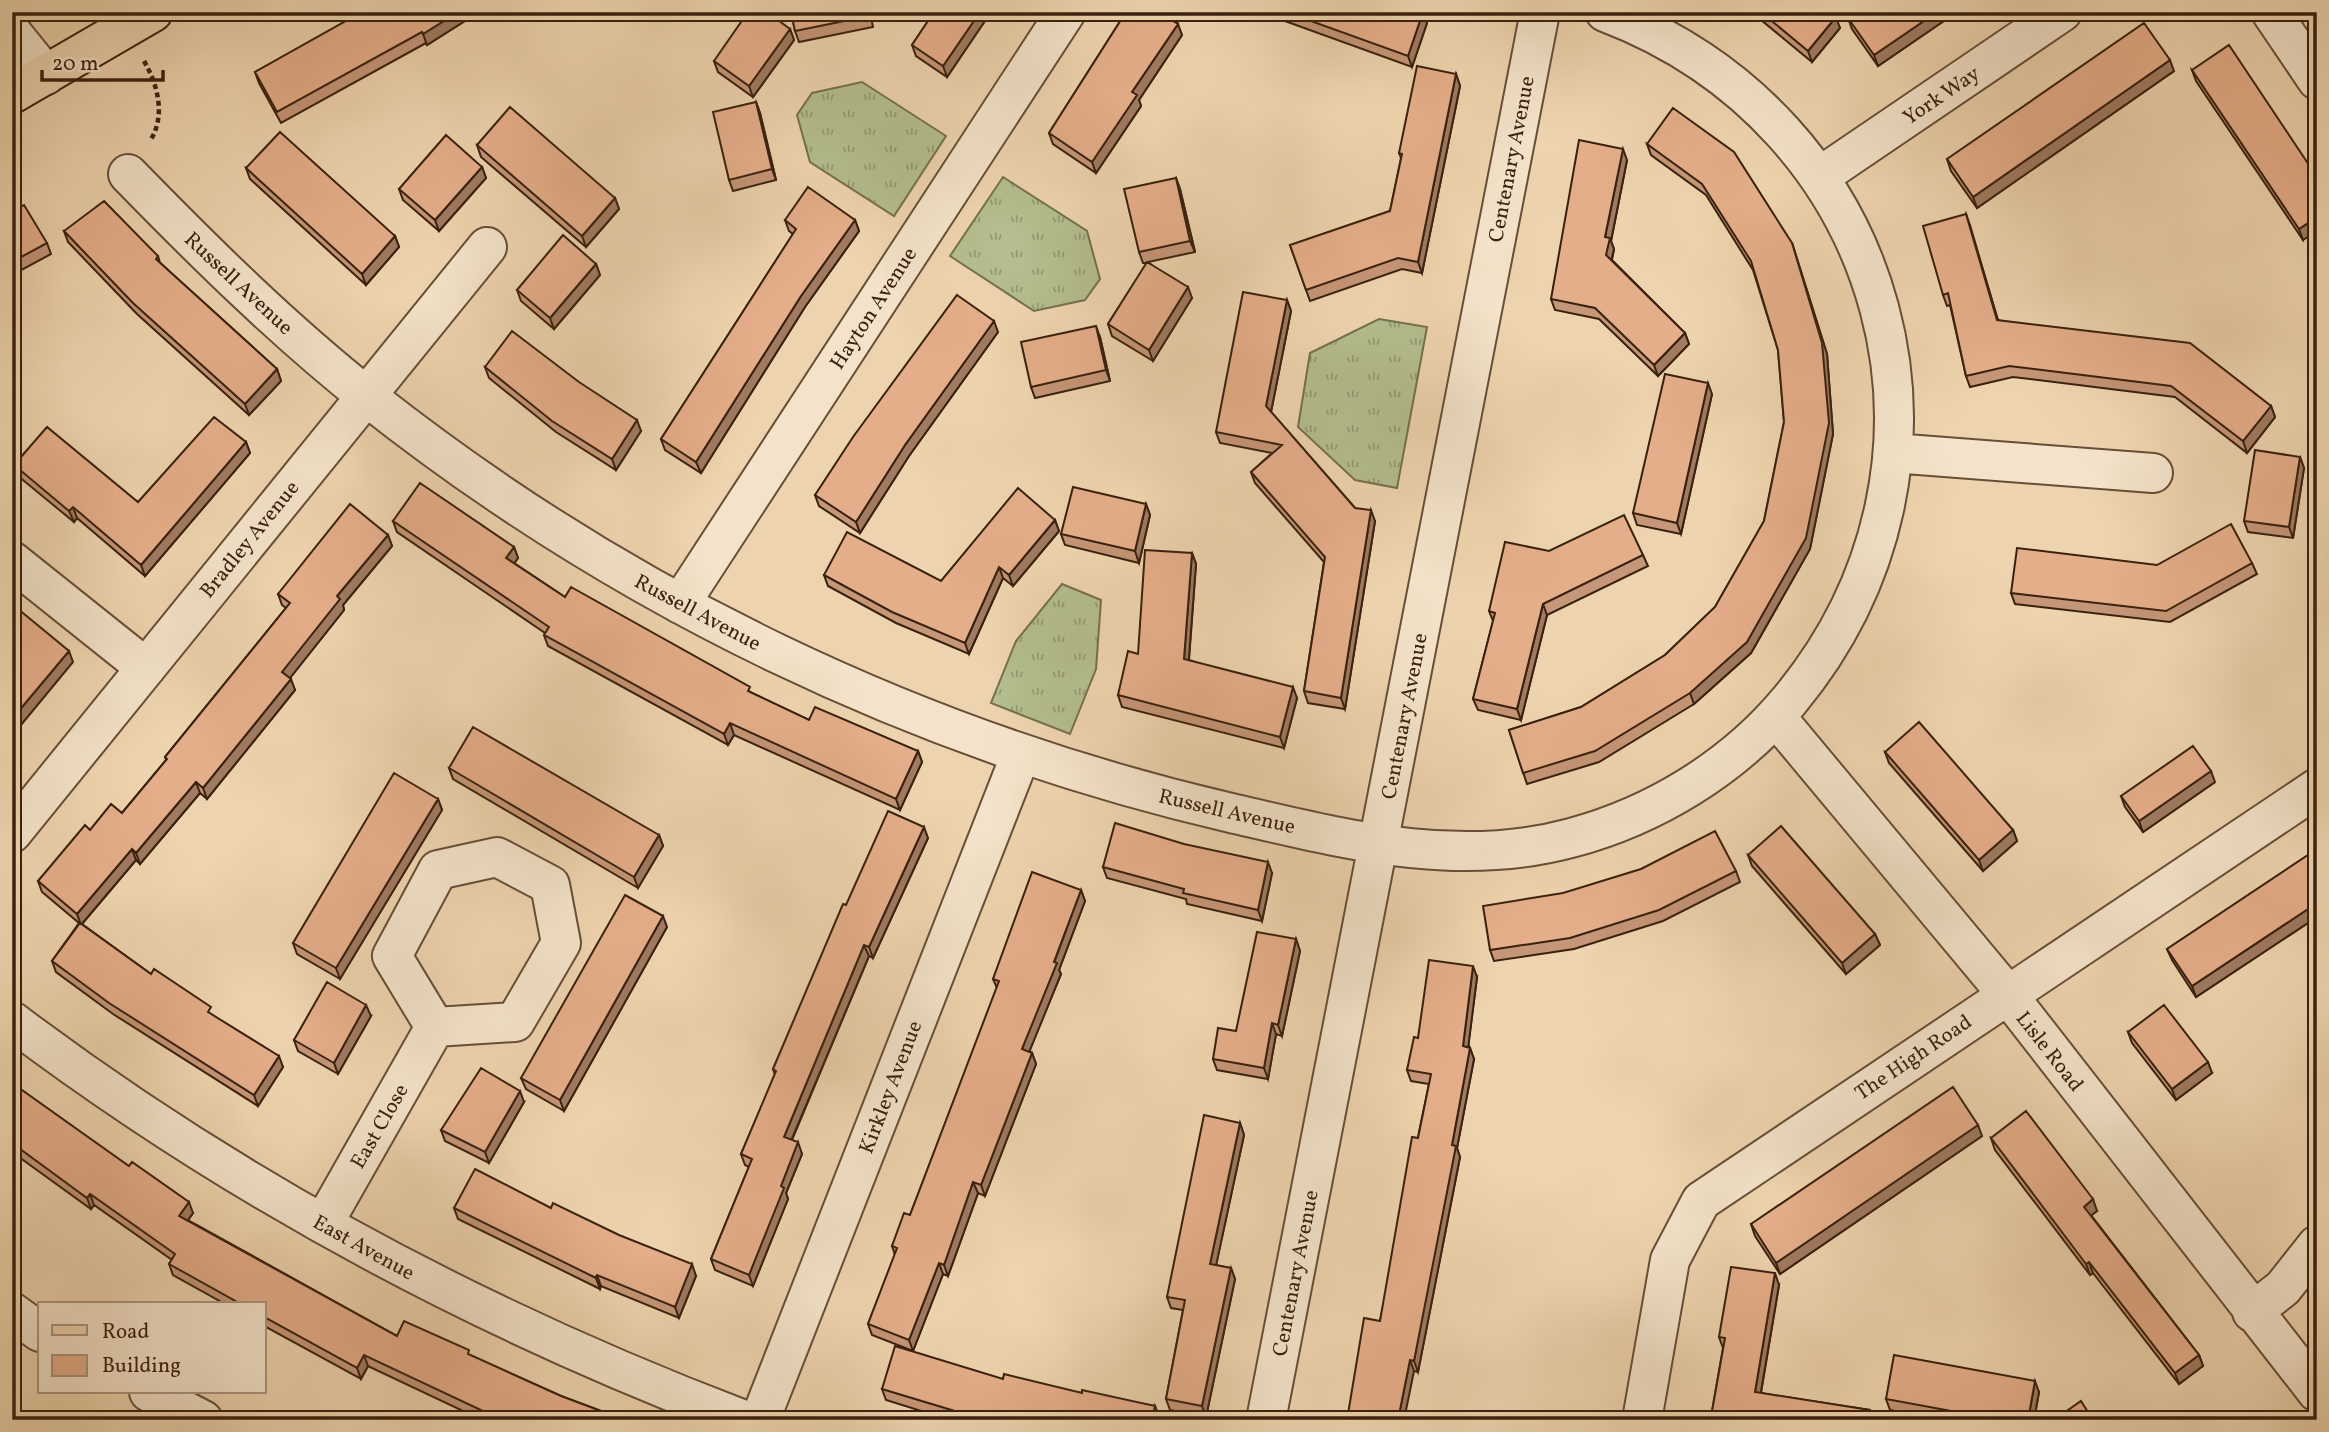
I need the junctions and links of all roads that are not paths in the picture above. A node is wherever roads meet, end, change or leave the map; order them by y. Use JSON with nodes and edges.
{"nodes":[{"id":1,"x":1066,"y":12,"type":"edge"},
{"id":2,"x":1540,"y":12,"type":"edge"},
{"id":3,"x":1605,"y":12,"type":"edge"},
{"id":4,"x":2063,"y":12,"type":"edge"},
{"id":5,"x":2271,"y":12,"type":"edge"},
{"id":6,"x":139,"y":20,"type":"edge"},
{"id":7,"x":12,"y":33,"type":"edge"},
{"id":8,"x":46,"y":75,"type":"junction"},
{"id":9,"x":2317,"y":80,"type":"edge"},
{"id":10,"x":12,"y":94,"type":"edge"},
{"id":11,"x":128,"y":174,"type":"road end"},
{"id":12,"x":1819,"y":177,"type":"junction"},
{"id":13,"x":486,"y":247,"type":"dead end"},
{"id":14,"x":365,"y":395,"type":"junction"},
{"id":15,"x":1893,"y":453,"type":"junction"},
{"id":16,"x":2153,"y":473,"type":"dead end"},
{"id":17,"x":12,"y":561,"type":"edge"},
{"id":18,"x":680,"y":604,"type":"junction"},
{"id":19,"x":146,"y":668,"type":"junction"},
{"id":20,"x":1776,"y":717,"type":"junction"},
{"id":21,"x":1021,"y":754,"type":"junction"},
{"id":22,"x":2317,"y":788,"type":"edge"},
{"id":23,"x":12,"y":833,"type":"edge"},
{"id":24,"x":1379,"y":846,"type":"junction"},
{"id":25,"x":2007,"y":995,"type":"junction"},
{"id":26,"x":12,"y":1021,"type":"edge"},
{"id":27,"x":435,"y":1027,"type":"junction"},
{"id":28,"x":323,"y":1224,"type":"junction"},
{"id":29,"x":2317,"y":1245,"type":"edge"},
{"id":30,"x":12,"y":1312,"type":"edge"},
{"id":31,"x":2252,"y":1312,"type":"junction"},
{"id":32,"x":38,"y":1331,"type":"edge"},
{"id":33,"x":2317,"y":1392,"type":"edge"},
{"id":34,"x":153,"y":1394,"type":"edge"},
{"id":35,"x":203,"y":1420,"type":"edge"},
{"id":36,"x":744,"y":1420,"type":"edge"},
{"id":37,"x":760,"y":1420,"type":"edge"},
{"id":38,"x":1266,"y":1420,"type":"edge"},
{"id":39,"x":1642,"y":1420,"type":"edge"}],
"edges":[{"from":1,"to":18,"type":"street","name":"Hayton Avenue"},
{"from":2,"to":24,"type":"street","name":"Centenary Avenue"},
{"from":3,"to":12,"type":"street","name":"Russell Avenue"},
{"from":4,"to":12,"type":"street","name":"York Way"},
{"from":5,"to":9,"type":"street"},
{"from":6,"to":8,"type":"main road"},
{"from":7,"to":8,"type":"street"},
{"from":8,"to":10,"type":"main road"},
{"from":11,"to":14,"type":"street","name":"Russell Avenue"},
{"from":12,"to":15,"type":"street","name":"Russell Avenue"},
{"from":13,"to":14,"type":"street","name":"Bradley Avenue"},
{"from":14,"to":18,"type":"street","name":"Russell Avenue"},
{"from":14,"to":19,"type":"street","name":"Bradley Avenue"},
{"from":15,"to":16,"type":"street"},
{"from":15,"to":20,"type":"street","name":"Russell Avenue"},
{"from":17,"to":19,"type":"street"},
{"from":18,"to":21,"type":"street","name":"Russell Avenue"},
{"from":19,"to":23,"type":"street","name":"Bradley Avenue"},
{"from":20,"to":24,"type":"street","name":"Russell Avenue"},
{"from":20,"to":25,"type":"street","name":"Lisle Road"},
{"from":21,"to":24,"type":"street","name":"Russell Avenue"},
{"from":21,"to":37,"type":"street","name":"Kirkley Avenue"},
{"from":22,"to":25,"type":"street","name":"The High Road"},
{"from":24,"to":38,"type":"street","name":"Centenary Avenue"},
{"from":25,"to":31,"type":"street","name":"Lisle Road"},
{"from":25,"to":39,"type":"street","name":"The High Road"},
{"from":26,"to":28,"type":"street","name":"East Avenue"},
{"from":27,"to":27,"type":"street"},
{"from":27,"to":28,"type":"street","name":"East Close"},
{"from":28,"to":36,"type":"street","name":"East Avenue"},
{"from":29,"to":31,"type":"street"},
{"from":30,"to":32,"type":"street"},
{"from":31,"to":33,"type":"street","name":"Lisle Road"},
{"from":34,"to":35,"type":"street"}]}
